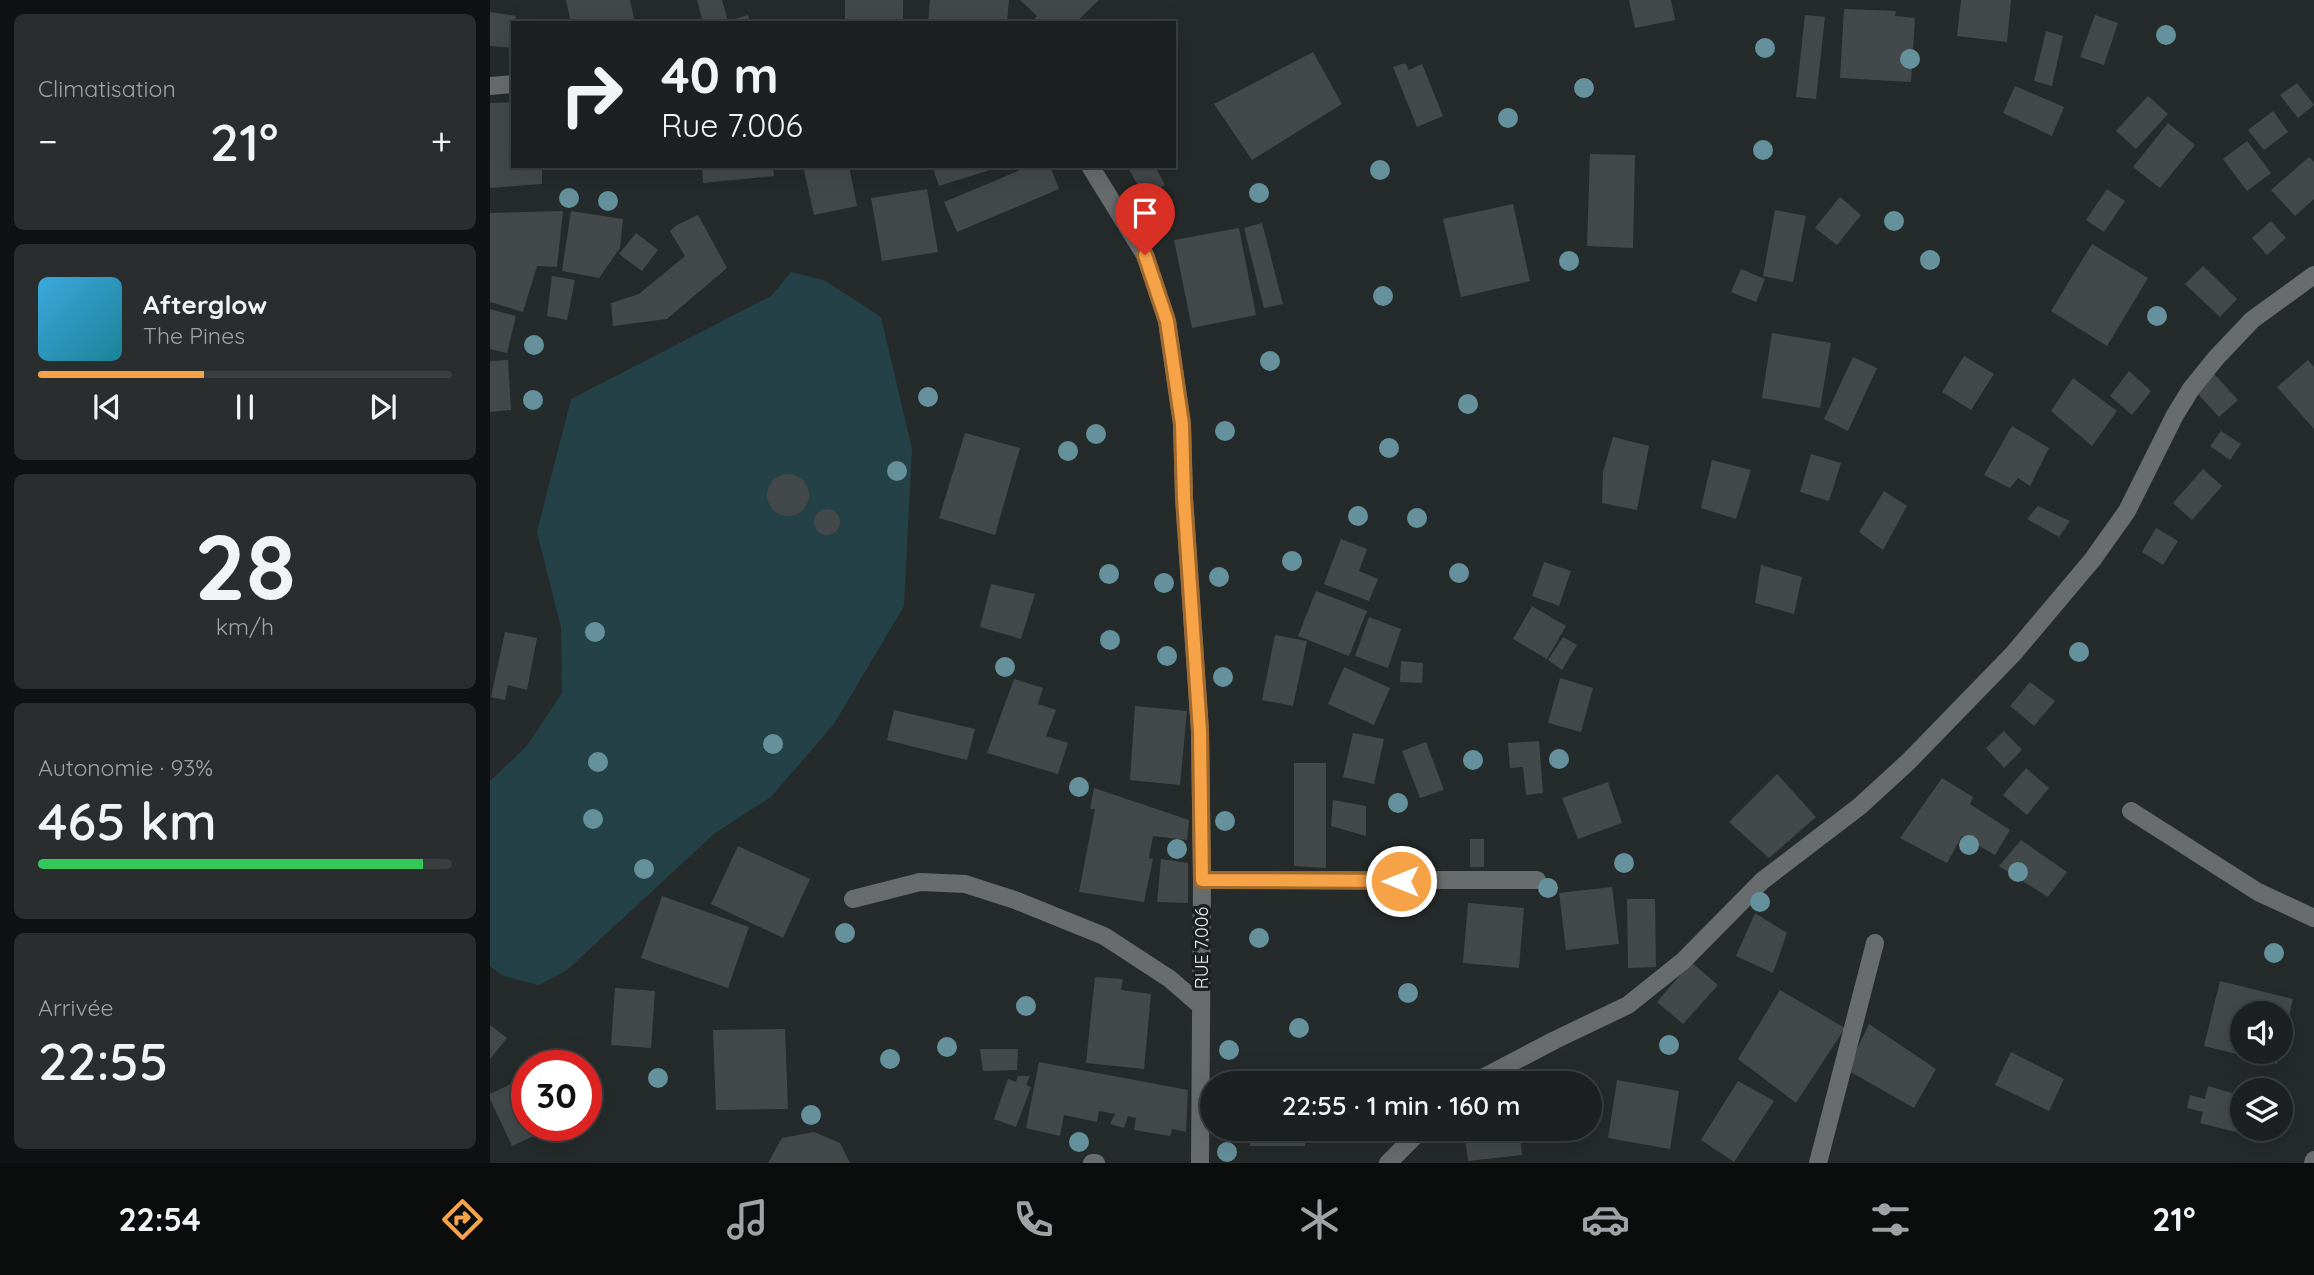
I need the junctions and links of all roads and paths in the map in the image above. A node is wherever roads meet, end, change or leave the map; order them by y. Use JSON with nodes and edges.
{"nodes":[{"id":1,"x":511,"y":84,"type":"edge"},
{"id":2,"x":490,"y":86,"type":"edge"},
{"id":3,"x":1091,"y":168,"type":"edge"},
{"id":4,"x":2314,"y":275,"type":"edge"},
{"id":5,"x":2131,"y":811,"type":"dead end"},
{"id":6,"x":1202,"y":880,"type":"junction"},
{"id":7,"x":1536,"y":880,"type":"dead end"},
{"id":8,"x":852,"y":899,"type":"dead end"},
{"id":9,"x":2314,"y":918,"type":"edge"},
{"id":10,"x":1875,"y":943,"type":"dead end"},
{"id":11,"x":1201,"y":1006,"type":"junction"},
{"id":12,"x":1497,"y":1071,"type":"edge"},
{"id":13,"x":1410,"y":1141,"type":"edge"},
{"id":14,"x":1199,"y":1163,"type":"edge"},
{"id":15,"x":1388,"y":1163,"type":"edge"},
{"id":16,"x":1818,"y":1163,"type":"edge"}],
"edges":[{"from":1,"to":2,"type":"street"},
{"from":3,"to":6,"type":"street","name":"RUE 7.006"},
{"from":4,"to":12,"type":"street"},
{"from":5,"to":9,"type":"street"},
{"from":6,"to":7,"type":"street"},
{"from":6,"to":11,"type":"street","name":"RUE 7.006"},
{"from":8,"to":11,"type":"street"},
{"from":10,"to":16,"type":"street"},
{"from":11,"to":14,"type":"street","name":"RUE 7.006"},
{"from":13,"to":15,"type":"street"}]}
